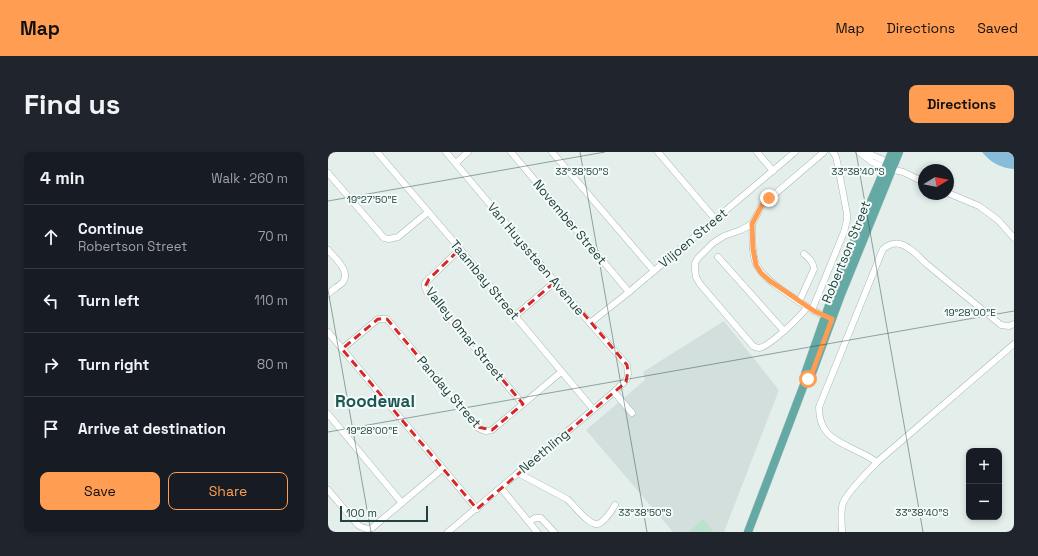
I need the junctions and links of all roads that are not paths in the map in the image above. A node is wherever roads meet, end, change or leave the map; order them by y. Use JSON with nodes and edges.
{"nodes":[{"id":1,"x":377,"y":152,"type":"edge"},
{"id":2,"x":446,"y":152,"type":"edge"},
{"id":3,"x":468,"y":152,"type":"edge"},
{"id":4,"x":511,"y":152,"type":"edge"},
{"id":5,"x":552,"y":152,"type":"edge"},
{"id":6,"x":658,"y":152,"type":"edge"},
{"id":7,"x":757,"y":152,"type":"edge"},
{"id":8,"x":795,"y":152,"type":"edge"},
{"id":9,"x":824,"y":152,"type":"edge"},
{"id":10,"x":833,"y":152,"type":"edge"},
{"id":11,"x":859,"y":152,"type":"edge"},
{"id":12,"x":866,"y":152,"type":"edge"},
{"id":13,"x":892,"y":152,"type":"edge"},
{"id":14,"x":899,"y":152,"type":"edge"},
{"id":15,"x":456,"y":163,"type":"junction"},
{"id":16,"x":890,"y":166,"type":"junction"},
{"id":17,"x":773,"y":171,"type":"junction"},
{"id":18,"x":328,"y":173,"type":"edge"},
{"id":19,"x":918,"y":179,"type":"edge"},
{"id":20,"x":954,"y":196,"type":"edge"},
{"id":21,"x":428,"y":212,"type":"junction"},
{"id":22,"x":715,"y":219,"type":"junction"},
{"id":23,"x":752,"y":224,"type":"junction"},
{"id":24,"x":1014,"y":238,"type":"edge"},
{"id":25,"x":460,"y":249,"type":"junction"},
{"id":26,"x":328,"y":250,"type":"edge"},
{"id":27,"x":804,"y":254,"type":"dead end"},
{"id":28,"x":718,"y":257,"type":"dead end"},
{"id":29,"x":654,"y":271,"type":"junction"},
{"id":30,"x":556,"y":282,"type":"junction"},
{"id":31,"x":629,"y":292,"type":"junction"},
{"id":32,"x":328,"y":294,"type":"edge"},
{"id":33,"x":799,"y":302,"type":"junction"},
{"id":34,"x":810,"y":308,"type":"junction"},
{"id":35,"x":515,"y":316,"type":"junction"},
{"id":36,"x":829,"y":318,"type":"junction"},
{"id":37,"x":590,"y":323,"type":"junction"},
{"id":38,"x":1014,"y":324,"type":"edge"},
{"id":39,"x":784,"y":331,"type":"junction"},
{"id":40,"x":328,"y":332,"type":"edge"},
{"id":41,"x":1014,"y":344,"type":"edge"},
{"id":42,"x":342,"y":349,"type":"junction"},
{"id":43,"x":627,"y":365,"type":"joint"},
{"id":44,"x":561,"y":372,"type":"junction"},
{"id":45,"x":614,"y":392,"type":"junction"},
{"id":46,"x":523,"y":404,"type":"junction"},
{"id":47,"x":593,"y":409,"type":"junction"},
{"id":48,"x":632,"y":413,"type":"dead end"},
{"id":49,"x":328,"y":414,"type":"edge"},
{"id":50,"x":877,"y":462,"type":"junction"},
{"id":51,"x":442,"y":468,"type":"junction"},
{"id":52,"x":518,"y":473,"type":"junction"},
{"id":53,"x":501,"y":488,"type":"junction"},
{"id":54,"x":328,"y":490,"type":"edge"},
{"id":55,"x":402,"y":503,"type":"junction"},
{"id":56,"x":615,"y":505,"type":"dead end"},
{"id":57,"x":477,"y":509,"type":"junction"},
{"id":58,"x":529,"y":522,"type":"junction"},
{"id":59,"x":448,"y":532,"type":"edge"},
{"id":60,"x":537,"y":532,"type":"edge"},
{"id":61,"x":554,"y":532,"type":"edge"},
{"id":62,"x":748,"y":532,"type":"edge"},
{"id":63,"x":842,"y":532,"type":"edge"}],
"edges":[{"from":1,"to":21,"type":"street","name":"Taambay Street"},
{"from":2,"to":15,"type":"street","name":"Van Huyssteen Avenue"},
{"from":3,"to":15,"type":"street"},
{"from":4,"to":31,"type":"street","name":"November Street"},
{"from":5,"to":29,"type":"street"},
{"from":6,"to":22,"type":"street"},
{"from":7,"to":17,"type":"street"},
{"from":8,"to":17,"type":"street","name":"Viljoen Street"},
{"from":9,"to":23,"type":"street"},
{"from":10,"to":34,"type":"street"},
{"from":11,"to":16,"type":"street"},
{"from":12,"to":16,"type":"street"},
{"from":13,"to":16,"type":"main road","name":"Robertson Street"},
{"from":14,"to":16,"type":"main road","name":"Robertson Street"},
{"from":15,"to":30,"type":"street","name":"Van Huyssteen Avenue"},
{"from":16,"to":19,"type":"street"},
{"from":16,"to":36,"type":"main road","name":"Robertson Street"},
{"from":17,"to":22,"type":"street","name":"Viljoen Street"},
{"from":18,"to":21,"type":"street"},
{"from":20,"to":24,"type":"street"},
{"from":21,"to":25,"type":"street","name":"Taambay Street"},
{"from":22,"to":29,"type":"street","name":"Viljoen Street"},
{"from":23,"to":33,"type":"street"},
{"from":23,"to":39,"type":"street"},
{"from":25,"to":35,"type":"street","name":"Taambay Street"},
{"from":25,"to":46,"type":"street","name":"Valley Omar Street"},
{"from":26,"to":32,"type":"street"},
{"from":27,"to":33,"type":"street"},
{"from":28,"to":39,"type":"street"},
{"from":29,"to":31,"type":"street","name":"Viljoen Street"},
{"from":30,"to":35,"type":"street"},
{"from":30,"to":37,"type":"street","name":"Van Huyssteen Avenue"},
{"from":31,"to":37,"type":"street","name":"Viljoen Street"},
{"from":33,"to":34,"type":"street"},
{"from":34,"to":36,"type":"street"},
{"from":34,"to":39,"type":"street"},
{"from":35,"to":44,"type":"street","name":"Taambay Street"},
{"from":36,"to":62,"type":"main road","name":"Robertson Street"},
{"from":37,"to":43,"type":"street","name":"Van Huyssteen Avenue"},
{"from":38,"to":50,"type":"street"},
{"from":40,"to":42,"type":"street"},
{"from":41,"to":50,"type":"street"},
{"from":42,"to":46,"type":"street","name":"Panday Street"},
{"from":42,"to":51,"type":"street"},
{"from":43,"to":45,"type":"street","name":"Neethling"},
{"from":44,"to":46,"type":"street","name":"Panday Street"},
{"from":44,"to":47,"type":"street","name":"Taambay Street"},
{"from":45,"to":47,"type":"street","name":"Neethling"},
{"from":45,"to":48,"type":"street"},
{"from":47,"to":52,"type":"street","name":"Neethling"},
{"from":49,"to":55,"type":"street"},
{"from":50,"to":63,"type":"street"},
{"from":51,"to":55,"type":"street"},
{"from":51,"to":57,"type":"street"},
{"from":52,"to":53,"type":"street","name":"Neethling"},
{"from":52,"to":56,"type":"street"},
{"from":53,"to":57,"type":"street","name":"Neethling"},
{"from":53,"to":58,"type":"street"},
{"from":54,"to":55,"type":"street"},
{"from":57,"to":59,"type":"street","name":"Neethling"},
{"from":58,"to":60,"type":"street"},
{"from":58,"to":61,"type":"street"}]}
